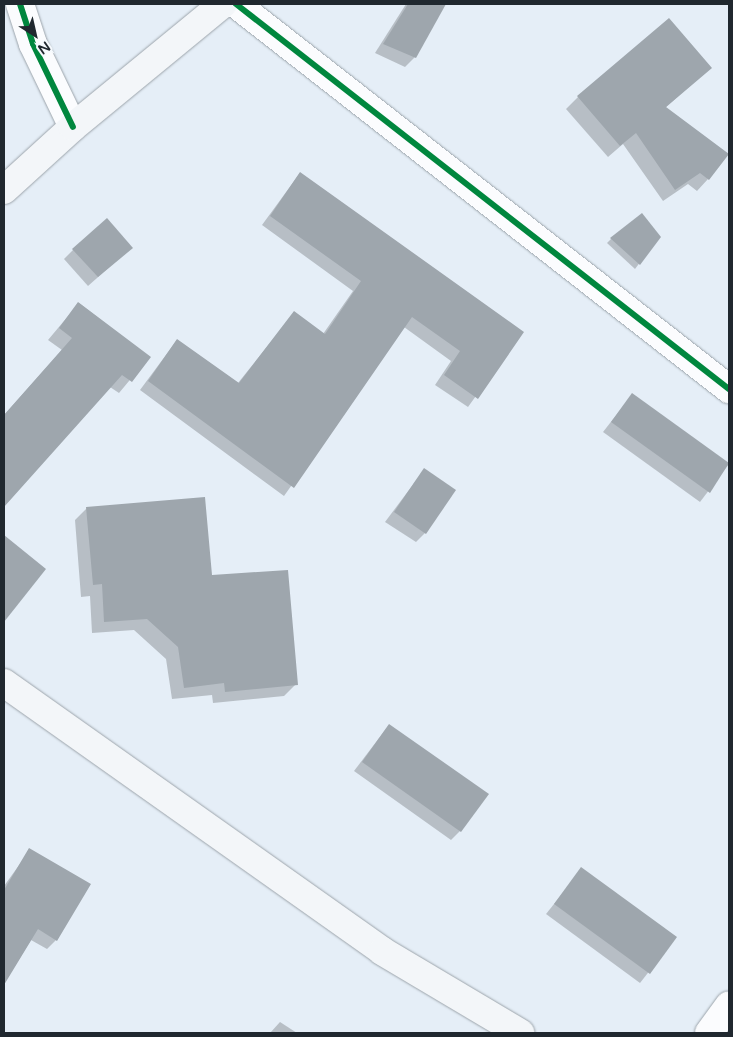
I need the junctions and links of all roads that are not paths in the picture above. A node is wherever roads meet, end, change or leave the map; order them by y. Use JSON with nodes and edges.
{"nodes":[{"id":1,"x":20,"y":4,"type":"edge"},
{"id":2,"x":223,"y":4,"type":"edge"},
{"id":3,"x":236,"y":4,"type":"edge"},
{"id":4,"x":73,"y":127,"type":"junction"},
{"id":5,"x":4,"y":190,"type":"edge"},
{"id":6,"x":729,"y":389,"type":"edge"},
{"id":7,"x":4,"y":683,"type":"edge"},
{"id":8,"x":729,"y":1005,"type":"edge"},
{"id":9,"x":520,"y":1033,"type":"edge"},
{"id":10,"x":709,"y":1033,"type":"edge"}],
"edges":[{"from":1,"to":4,"type":"street"},
{"from":2,"to":4,"type":"main road"},
{"from":3,"to":6,"type":"street"},
{"from":4,"to":5,"type":"main road"},
{"from":7,"to":9,"type":"main road"},
{"from":8,"to":10,"type":"street"}]}
